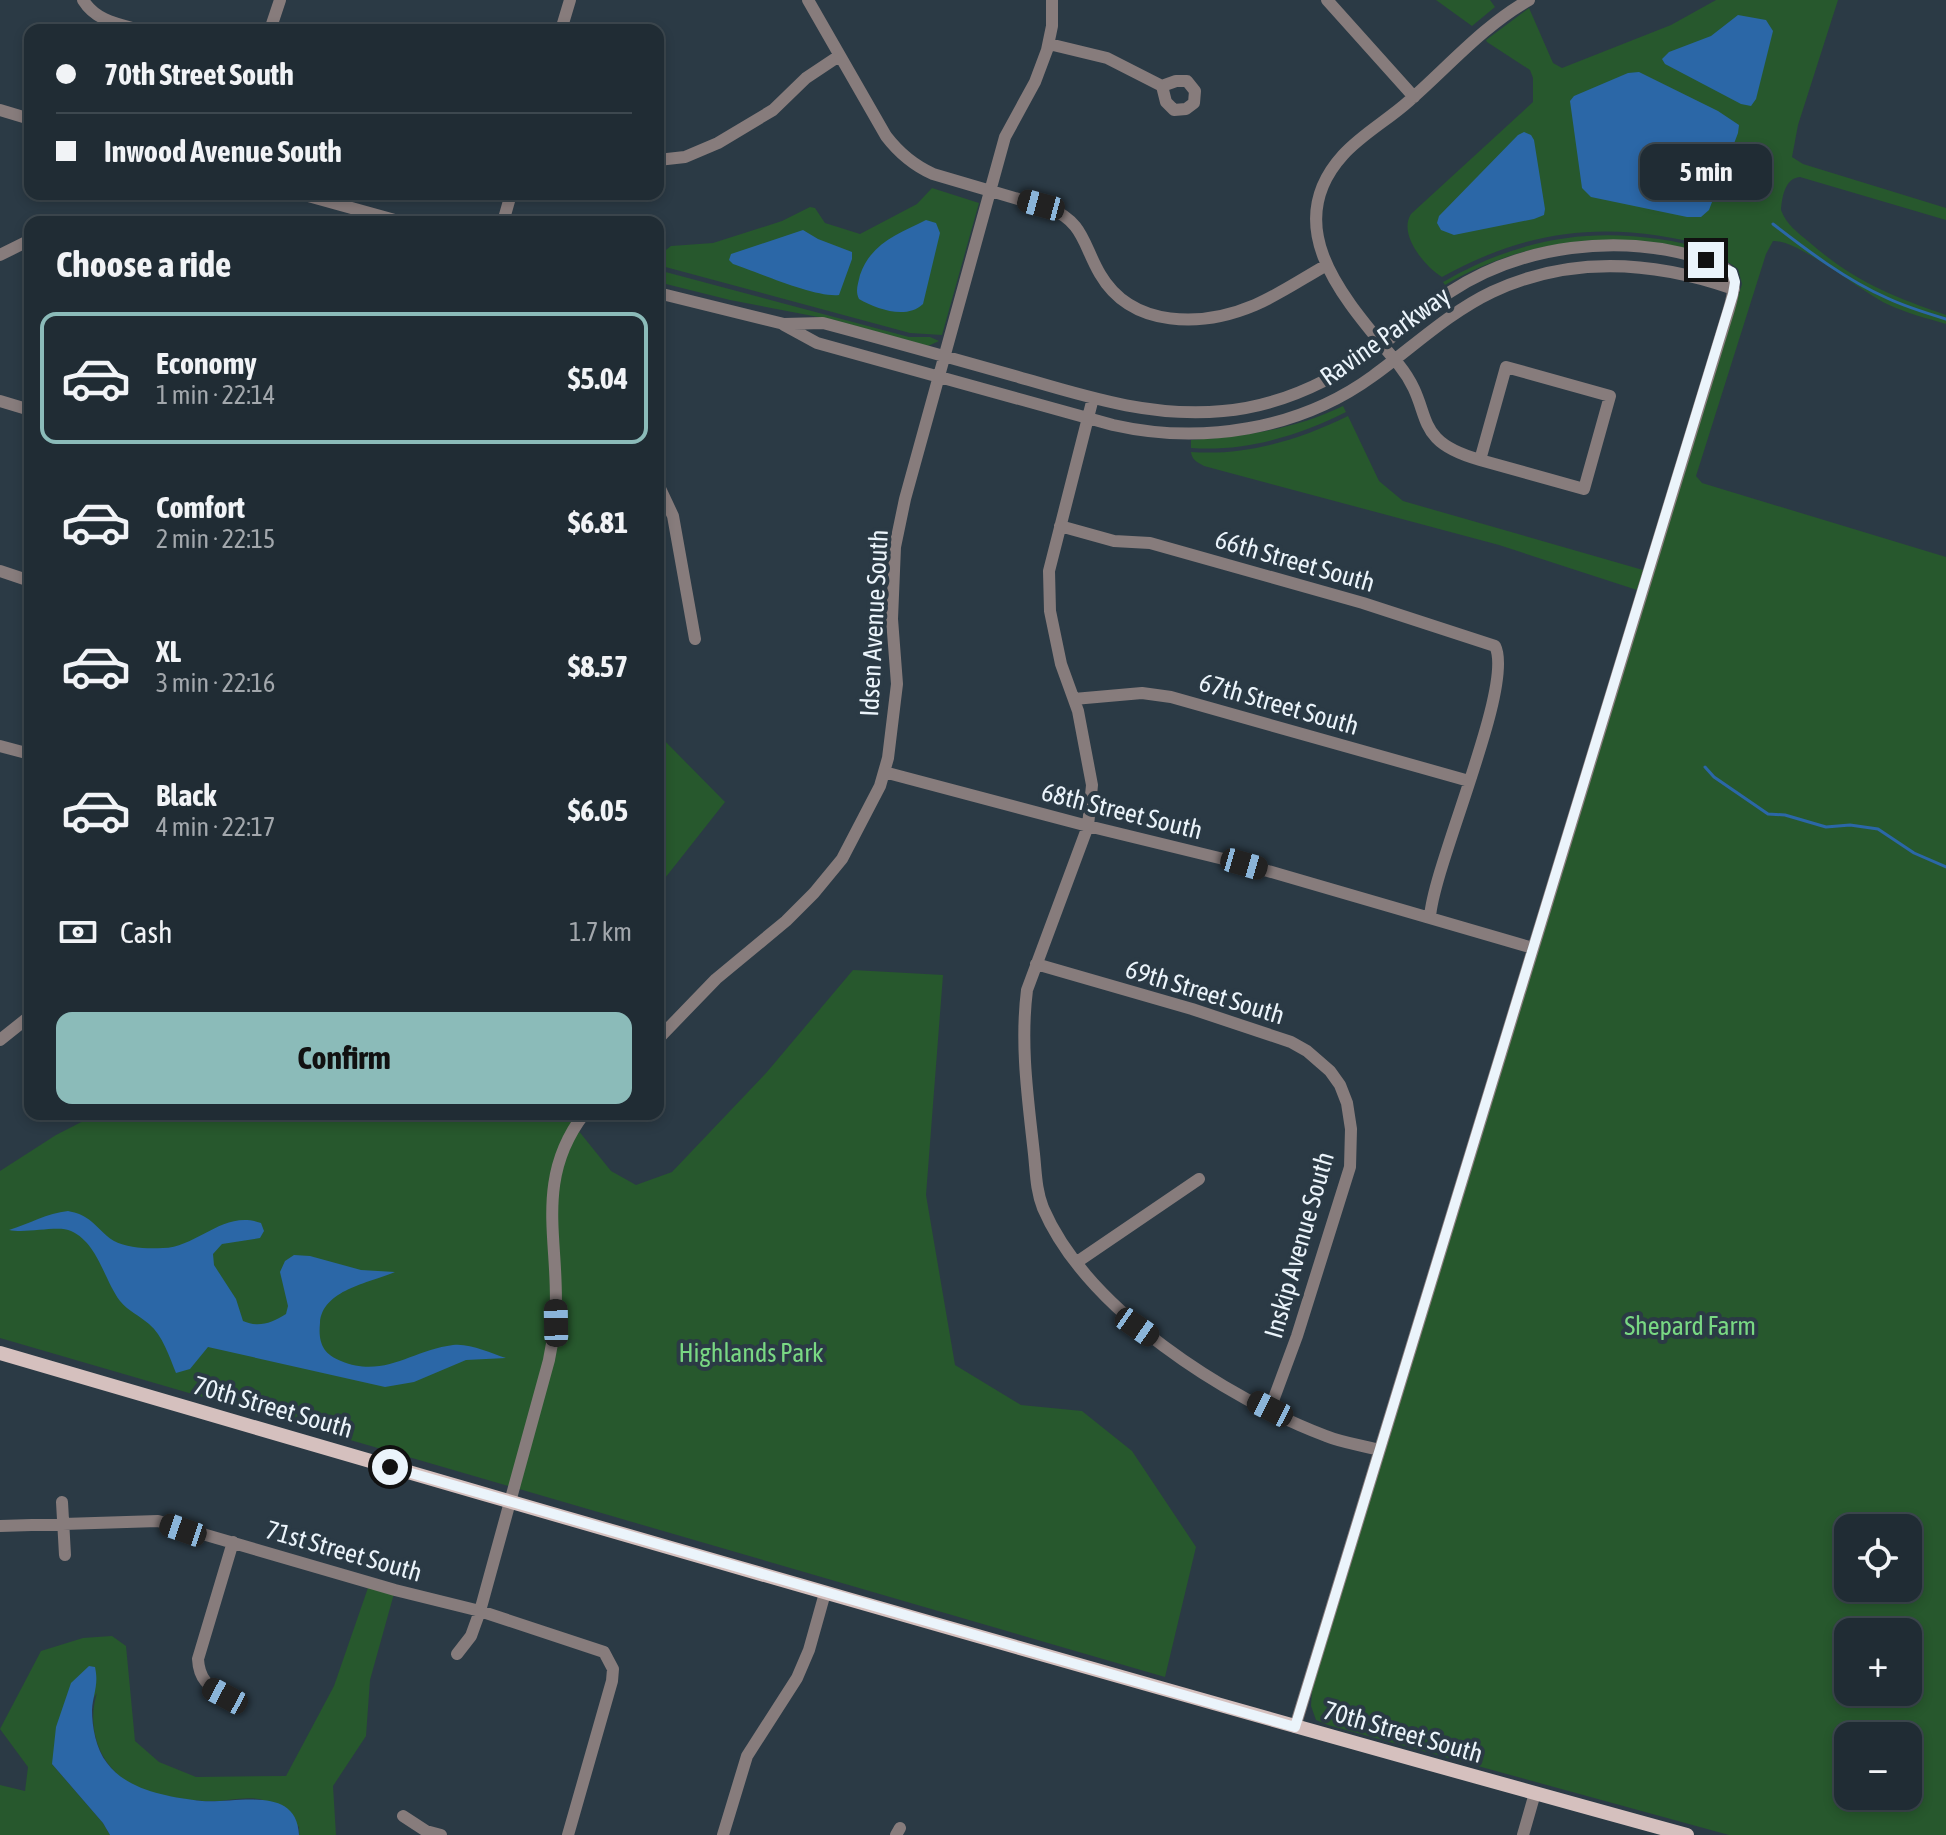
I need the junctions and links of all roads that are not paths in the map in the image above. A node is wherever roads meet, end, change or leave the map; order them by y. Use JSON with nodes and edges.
{"nodes":[{"id":1,"x":83,"y":0,"type":"edge"},
{"id":2,"x":280,"y":0,"type":"edge"},
{"id":3,"x":570,"y":0,"type":"edge"},
{"id":4,"x":808,"y":0,"type":"edge"},
{"id":5,"x":1052,"y":0,"type":"edge"},
{"id":6,"x":1327,"y":0,"type":"edge"},
{"id":7,"x":1529,"y":0,"type":"edge"},
{"id":8,"x":121,"y":24,"type":"edge"},
{"id":9,"x":272,"y":24,"type":"edge"},
{"id":10,"x":563,"y":24,"type":"edge"},
{"id":11,"x":1049,"y":44,"type":"junction"},
{"id":12,"x":839,"y":56,"type":"junction"},
{"id":13,"x":1162,"y":86,"type":"dead end"},
{"id":14,"x":1414,"y":97,"type":"junction"},
{"id":15,"x":0,"y":110,"type":"edge"},
{"id":16,"x":24,"y":117,"type":"edge"},
{"id":17,"x":664,"y":159,"type":"edge"},
{"id":18,"x":989,"y":191,"type":"junction"},
{"id":19,"x":323,"y":200,"type":"edge"},
{"id":20,"x":380,"y":216,"type":"edge"},
{"id":21,"x":24,"y":243,"type":"edge"},
{"id":22,"x":0,"y":255,"type":"edge"},
{"id":23,"x":1325,"y":266,"type":"junction"},
{"id":24,"x":1734,"y":289,"type":"junction"},
{"id":25,"x":664,"y":294,"type":"edge"},
{"id":26,"x":784,"y":324,"type":"junction"},
{"id":27,"x":1382,"y":344,"type":"junction"},
{"id":28,"x":943,"y":356,"type":"junction"},
{"id":29,"x":1394,"y":360,"type":"junction"},
{"id":30,"x":937,"y":376,"type":"junction"},
{"id":31,"x":1093,"y":398,"type":"junction"},
{"id":32,"x":0,"y":401,"type":"edge"},
{"id":33,"x":24,"y":408,"type":"edge"},
{"id":34,"x":1087,"y":418,"type":"junction"},
{"id":35,"x":1480,"y":460,"type":"junction"},
{"id":36,"x":664,"y":497,"type":"edge"},
{"id":37,"x":1060,"y":526,"type":"junction"},
{"id":38,"x":0,"y":571,"type":"edge"},
{"id":39,"x":24,"y":579,"type":"edge"},
{"id":40,"x":695,"y":639,"type":"dead end"},
{"id":41,"x":1074,"y":699,"type":"junction"},
{"id":42,"x":0,"y":746,"type":"edge"},
{"id":43,"x":24,"y":752,"type":"edge"},
{"id":44,"x":884,"y":772,"type":"junction"},
{"id":45,"x":1469,"y":781,"type":"junction"},
{"id":46,"x":1088,"y":826,"type":"junction"},
{"id":47,"x":1430,"y":917,"type":"junction"},
{"id":48,"x":1533,"y":948,"type":"junction"},
{"id":49,"x":1036,"y":964,"type":"junction"},
{"id":50,"x":24,"y":1021,"type":"edge"},
{"id":51,"x":664,"y":1033,"type":"edge"},
{"id":52,"x":0,"y":1040,"type":"edge"},
{"id":53,"x":1342,"y":1091,"type":"joint"},
{"id":54,"x":580,"y":1120,"type":"edge"},
{"id":55,"x":1199,"y":1179,"type":"dead end"},
{"id":56,"x":1077,"y":1262,"type":"junction"},
{"id":57,"x":0,"y":1353,"type":"edge"},
{"id":58,"x":1270,"y":1409,"type":"junction"},
{"id":59,"x":1379,"y":1450,"type":"junction"},
{"id":60,"x":509,"y":1501,"type":"junction"},
{"id":61,"x":62,"y":1502,"type":"dead end"},
{"id":62,"x":63,"y":1523,"type":"junction"},
{"id":63,"x":0,"y":1526,"type":"edge"},
{"id":64,"x":233,"y":1542,"type":"junction"},
{"id":65,"x":65,"y":1555,"type":"dead end"},
{"id":66,"x":825,"y":1593,"type":"junction"},
{"id":67,"x":480,"y":1611,"type":"junction"},
{"id":68,"x":457,"y":1654,"type":"dead end"},
{"id":69,"x":225,"y":1696,"type":"dead end"},
{"id":70,"x":1295,"y":1727,"type":"junction"},
{"id":71,"x":1535,"y":1793,"type":"junction"},
{"id":72,"x":403,"y":1816,"type":"dead end"},
{"id":73,"x":441,"y":1835,"type":"edge"},
{"id":74,"x":568,"y":1835,"type":"edge"},
{"id":75,"x":723,"y":1835,"type":"edge"},
{"id":76,"x":1523,"y":1835,"type":"edge"},
{"id":77,"x":1687,"y":1835,"type":"edge"}],
"edges":[{"from":1,"to":8,"type":"street"},
{"from":2,"to":9,"type":"street"},
{"from":3,"to":10,"type":"street"},
{"from":4,"to":12,"type":"street"},
{"from":5,"to":11,"type":"street","name":"Idsen Avenue South"},
{"from":6,"to":14,"type":"street"},
{"from":7,"to":14,"type":"street"},
{"from":11,"to":13,"type":"street"},
{"from":11,"to":18,"type":"street","name":"Idsen Avenue South"},
{"from":12,"to":17,"type":"street"},
{"from":12,"to":18,"type":"street"},
{"from":14,"to":23,"type":"street"},
{"from":15,"to":16,"type":"street"},
{"from":18,"to":23,"type":"street"},
{"from":18,"to":28,"type":"street","name":"Idsen Avenue South"},
{"from":19,"to":20,"type":"street"},
{"from":21,"to":22,"type":"street"},
{"from":23,"to":27,"type":"street"},
{"from":24,"to":27,"type":"street","name":"Ravine Parkway"},
{"from":24,"to":29,"type":"street","name":"Ravine Parkway"},
{"from":24,"to":48,"type":"street"},
{"from":25,"to":26,"type":"street","name":"Ravine Parkway"},
{"from":26,"to":28,"type":"street","name":"Ravine Parkway"},
{"from":26,"to":30,"type":"street","name":"Ravine Parkway"},
{"from":27,"to":29,"type":"street"},
{"from":27,"to":31,"type":"street","name":"Ravine Parkway"},
{"from":28,"to":30,"type":"street","name":"Idsen Avenue South"},
{"from":28,"to":31,"type":"street","name":"Ravine Parkway"},
{"from":29,"to":34,"type":"street","name":"Ravine Parkway"},
{"from":29,"to":35,"type":"street"},
{"from":30,"to":34,"type":"street","name":"Ravine Parkway"},
{"from":30,"to":44,"type":"street","name":"Idsen Avenue South"},
{"from":31,"to":34,"type":"street"},
{"from":32,"to":33,"type":"street"},
{"from":34,"to":37,"type":"street"},
{"from":35,"to":35,"type":"street"},
{"from":36,"to":40,"type":"street"},
{"from":37,"to":41,"type":"street"},
{"from":37,"to":45,"type":"street","name":"66th Street South"},
{"from":38,"to":39,"type":"street"},
{"from":41,"to":45,"type":"street","name":"67th Street South"},
{"from":41,"to":46,"type":"street"},
{"from":42,"to":43,"type":"street"},
{"from":44,"to":46,"type":"street","name":"68th Street South"},
{"from":44,"to":51,"type":"street","name":"Idsen Avenue South"},
{"from":45,"to":47,"type":"street"},
{"from":46,"to":47,"type":"street","name":"68th Street South"},
{"from":46,"to":49,"type":"street"},
{"from":47,"to":48,"type":"street","name":"68th Street South"},
{"from":48,"to":59,"type":"street"},
{"from":49,"to":53,"type":"street","name":"69th Street South"},
{"from":49,"to":56,"type":"street"},
{"from":50,"to":52,"type":"street"},
{"from":53,"to":58,"type":"street","name":"Inskip Avenue South"},
{"from":54,"to":60,"type":"street"},
{"from":55,"to":56,"type":"street"},
{"from":56,"to":58,"type":"street"},
{"from":57,"to":60,"type":"main road","name":"70th Street South"},
{"from":58,"to":59,"type":"street"},
{"from":59,"to":70,"type":"street"},
{"from":60,"to":66,"type":"main road","name":"70th Street South"},
{"from":60,"to":67,"type":"street"},
{"from":61,"to":62,"type":"street"},
{"from":62,"to":63,"type":"street","name":"71st Street South"},
{"from":62,"to":64,"type":"street","name":"71st Street South"},
{"from":62,"to":65,"type":"street"},
{"from":64,"to":67,"type":"street","name":"71st Street South"},
{"from":64,"to":69,"type":"street"},
{"from":66,"to":70,"type":"main road","name":"70th Street South"},
{"from":66,"to":75,"type":"street"},
{"from":67,"to":68,"type":"street"},
{"from":67,"to":74,"type":"street","name":"71st Street South"},
{"from":70,"to":71,"type":"main road","name":"70th Street South"},
{"from":71,"to":76,"type":"street"},
{"from":71,"to":77,"type":"main road","name":"70th Street South"},
{"from":72,"to":73,"type":"street"}]}
